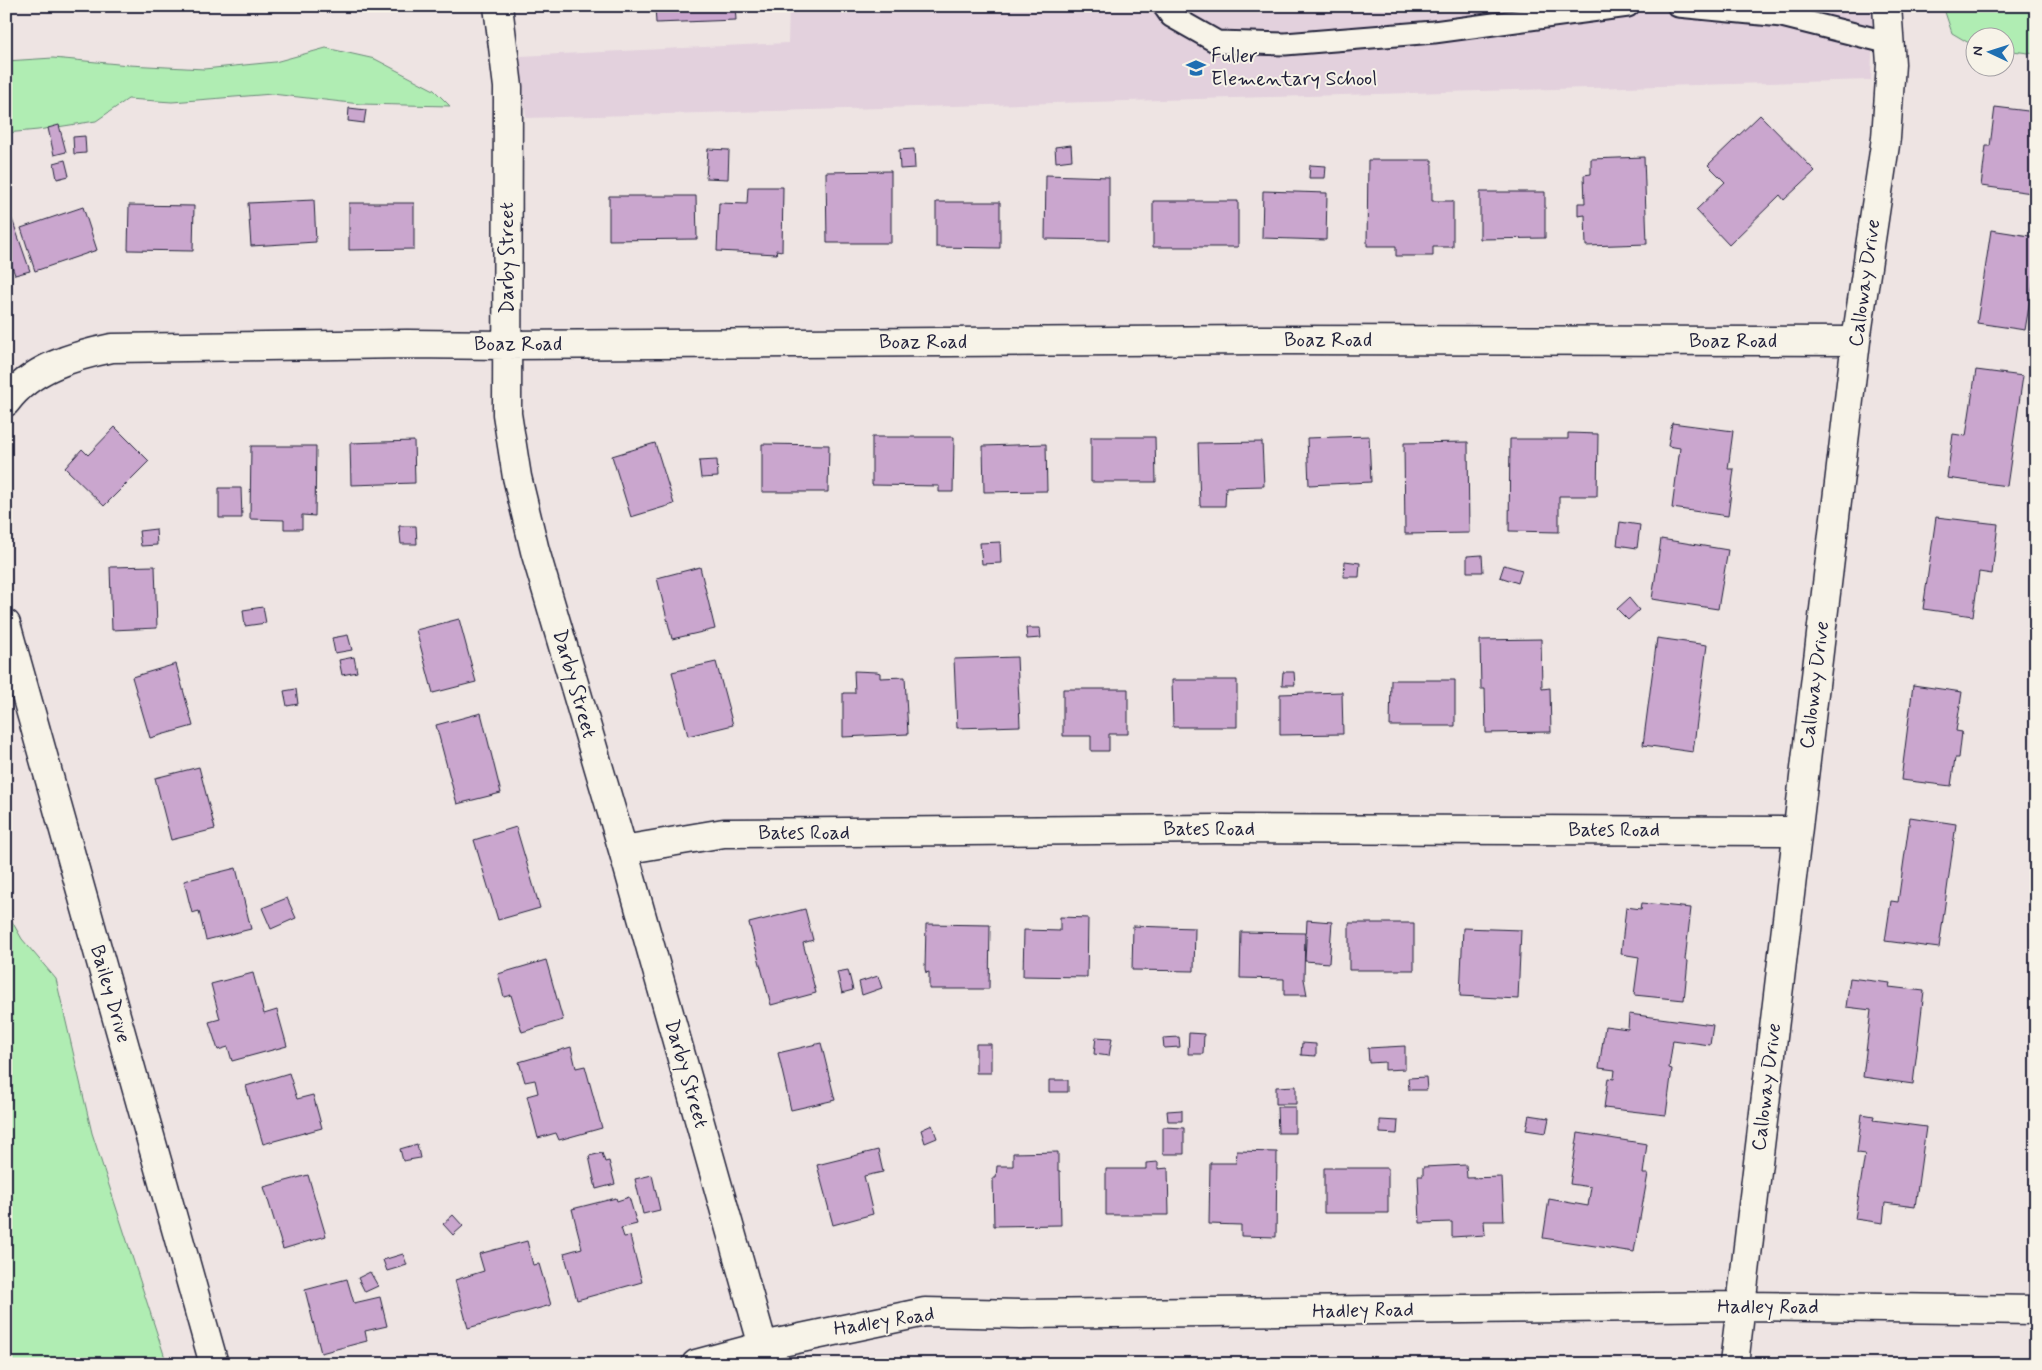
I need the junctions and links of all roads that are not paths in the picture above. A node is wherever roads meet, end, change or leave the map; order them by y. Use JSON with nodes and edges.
{"nodes":[{"id":1,"x":498,"y":6,"type":"edge"},
{"id":2,"x":1164,"y":6,"type":"edge"},
{"id":3,"x":1628,"y":6,"type":"edge"},
{"id":4,"x":1678,"y":6,"type":"edge"},
{"id":5,"x":1887,"y":6,"type":"edge"},
{"id":6,"x":1890,"y":43,"type":"junction"},
{"id":7,"x":1856,"y":341,"type":"junction"},
{"id":8,"x":506,"y":345,"type":"junction"},
{"id":9,"x":6,"y":402,"type":"edge"},
{"id":10,"x":6,"y":624,"type":"edge"},
{"id":11,"x":1797,"y":831,"type":"junction"},
{"id":12,"x":623,"y":850,"type":"junction"},
{"id":13,"x":1742,"y":1306,"type":"junction"},
{"id":14,"x":2036,"y":1310,"type":"edge"},
{"id":15,"x":763,"y":1346,"type":"junction"},
{"id":16,"x":214,"y":1364,"type":"edge"},
{"id":17,"x":696,"y":1364,"type":"edge"},
{"id":18,"x":1734,"y":1364,"type":"edge"}],
"edges":[{"from":1,"to":8,"type":"street","name":"Darby Street"},
{"from":2,"to":3,"type":"lane"},
{"from":4,"to":6,"type":"lane"},
{"from":5,"to":6,"type":"street","name":"Calloway Drive"},
{"from":6,"to":7,"type":"street","name":"Calloway Drive"},
{"from":7,"to":8,"type":"street","name":"Boaz Road"},
{"from":7,"to":11,"type":"street","name":"Calloway Drive"},
{"from":8,"to":9,"type":"street","name":"Boaz Road"},
{"from":8,"to":12,"type":"street","name":"Darby Street"},
{"from":10,"to":16,"type":"street","name":"Bailey Drive"},
{"from":11,"to":12,"type":"street","name":"Bates Road"},
{"from":11,"to":13,"type":"street","name":"Calloway Drive"},
{"from":12,"to":15,"type":"street","name":"Darby Street"},
{"from":13,"to":14,"type":"street","name":"Hadley Road"},
{"from":13,"to":15,"type":"street","name":"Hadley Road"},
{"from":13,"to":18,"type":"street","name":"Calloway Drive"},
{"from":15,"to":17,"type":"street","name":"Hadley Road"}]}
